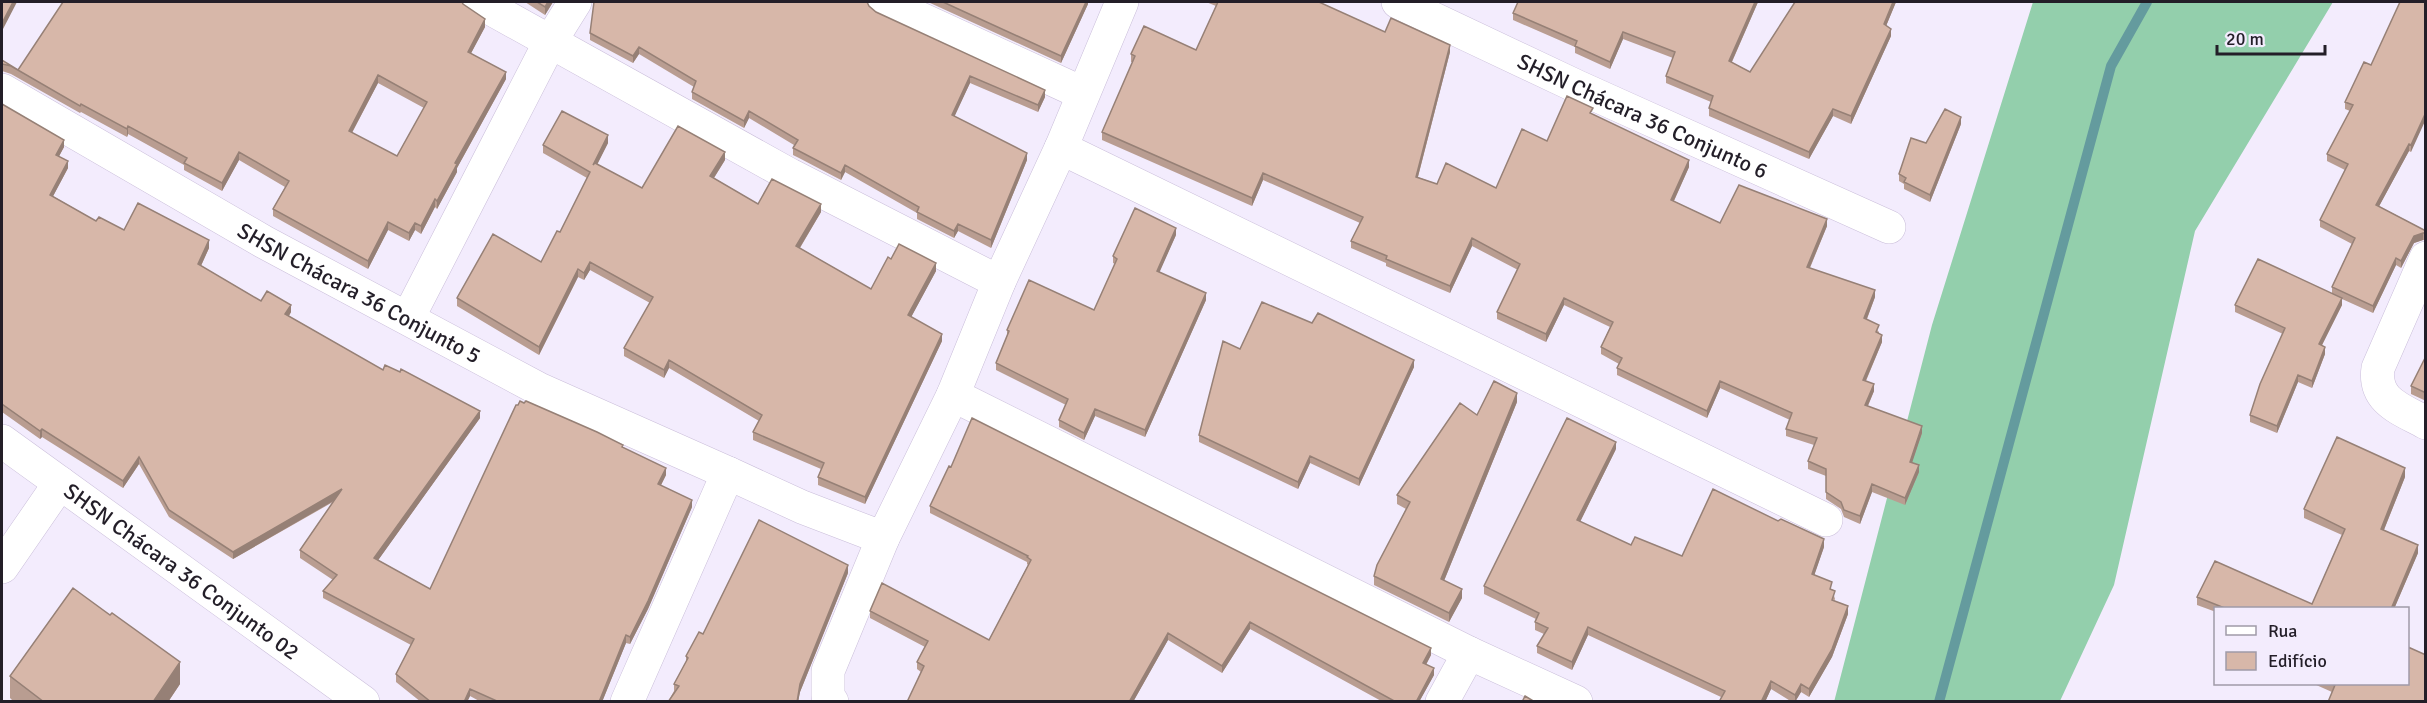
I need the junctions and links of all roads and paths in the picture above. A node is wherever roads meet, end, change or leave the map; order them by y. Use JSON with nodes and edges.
{"nodes":[{"id":1,"x":479,"y":2,"type":"edge"},
{"id":2,"x":575,"y":2,"type":"edge"},
{"id":3,"x":884,"y":2,"type":"edge"},
{"id":4,"x":1122,"y":2,"type":"edge"},
{"id":5,"x":1398,"y":2,"type":"edge"},
{"id":6,"x":550,"y":42,"type":"junction"},
{"id":7,"x":2,"y":90,"type":"edge"},
{"id":8,"x":1082,"y":93,"type":"junction"},
{"id":9,"x":1060,"y":148,"type":"junction"},
{"id":10,"x":1889,"y":227,"type":"dead end"},
{"id":11,"x":2426,"y":258,"type":"edge"},
{"id":12,"x":999,"y":282,"type":"junction"},
{"id":13,"x":408,"y":318,"type":"junction"},
{"id":14,"x":953,"y":395,"type":"junction"},
{"id":15,"x":2426,"y":423,"type":"edge"},
{"id":16,"x":2,"y":441,"type":"edge"},
{"id":17,"x":728,"y":473,"type":"junction"},
{"id":18,"x":60,"y":483,"type":"junction"},
{"id":19,"x":1826,"y":520,"type":"dead end"},
{"id":20,"x":883,"y":538,"type":"junction"},
{"id":21,"x":2,"y":567,"type":"edge"},
{"id":22,"x":1468,"y":653,"type":"junction"},
{"id":23,"x":363,"y":702,"type":"edge"},
{"id":24,"x":627,"y":702,"type":"edge"},
{"id":25,"x":832,"y":702,"type":"edge"},
{"id":26,"x":1442,"y":702,"type":"edge"},
{"id":27,"x":1576,"y":702,"type":"edge"}],
"edges":[{"from":1,"to":6,"type":"street"},
{"from":2,"to":6,"type":"street"},
{"from":3,"to":8,"type":"street"},
{"from":4,"to":8,"type":"street"},
{"from":5,"to":10,"type":"street","name":"SHSN Chácara 36 Conjunto 6"},
{"from":6,"to":12,"type":"street"},
{"from":6,"to":13,"type":"street"},
{"from":7,"to":13,"type":"street","name":"SHSN Chácara 36 Conjunto 5"},
{"from":8,"to":9,"type":"street"},
{"from":9,"to":12,"type":"street"},
{"from":9,"to":19,"type":"street"},
{"from":11,"to":15,"type":"street"},
{"from":12,"to":14,"type":"street"},
{"from":13,"to":17,"type":"street","name":"SHSN Chácara 36 Conjunto 5"},
{"from":14,"to":20,"type":"street"},
{"from":14,"to":22,"type":"street"},
{"from":16,"to":18,"type":"street","name":"SHSN Chácara 36 Conjunto 02"},
{"from":17,"to":20,"type":"street","name":"SHSN Chácara 36 Conjunto 5"},
{"from":17,"to":24,"type":"street"},
{"from":18,"to":21,"type":"street"},
{"from":18,"to":23,"type":"street","name":"SHSN Chácara 36 Conjunto 02"},
{"from":20,"to":25,"type":"street"},
{"from":22,"to":26,"type":"street"},
{"from":22,"to":27,"type":"street"}]}
